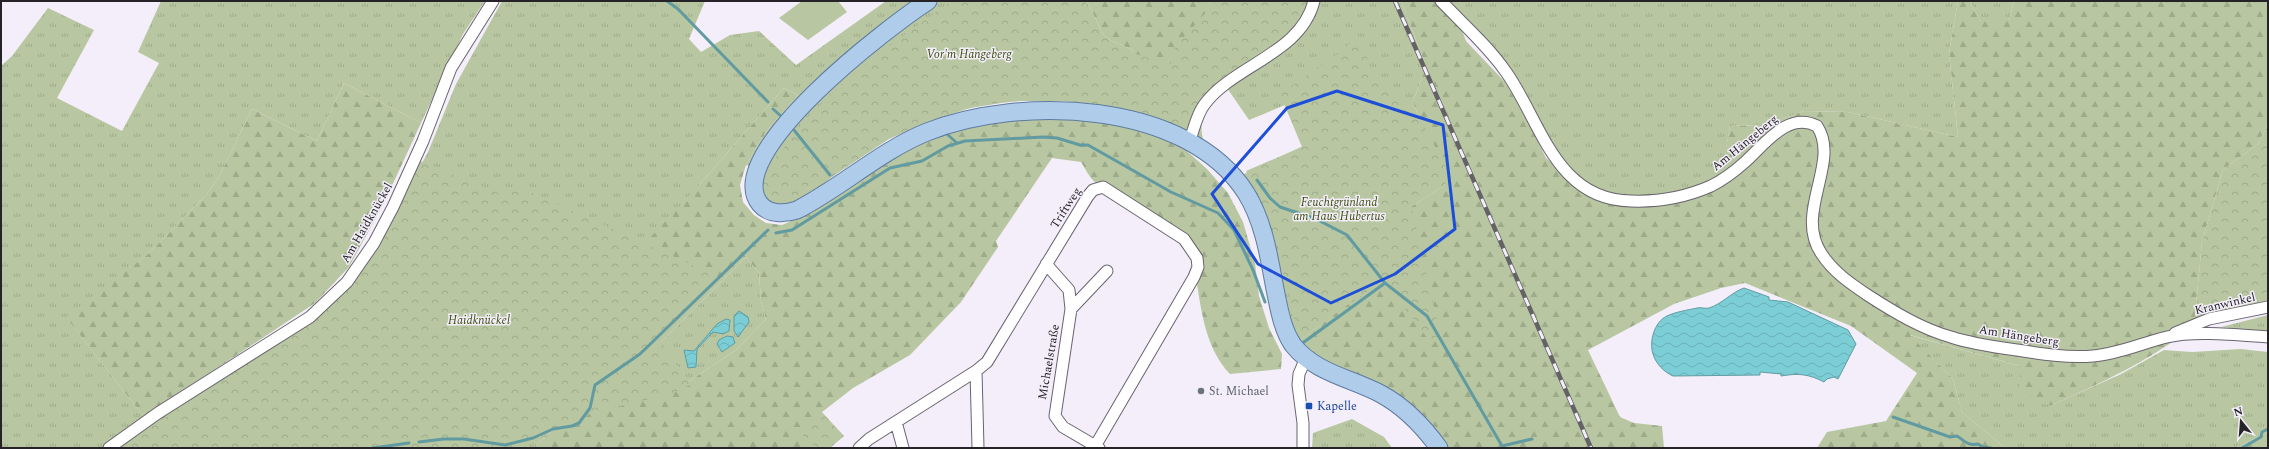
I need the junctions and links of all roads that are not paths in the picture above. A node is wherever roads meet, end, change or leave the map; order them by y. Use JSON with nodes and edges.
{"nodes":[{"id":1,"x":493,"y":1,"type":"edge"},
{"id":2,"x":928,"y":1,"type":"edge"},
{"id":3,"x":1314,"y":1,"type":"edge"},
{"id":4,"x":1441,"y":1,"type":"edge"},
{"id":5,"x":1189,"y":142,"type":"junction"},
{"id":6,"x":1046,"y":264,"type":"junction"},
{"id":7,"x":1107,"y":271,"type":"dead end"},
{"id":8,"x":2268,"y":307,"type":"edge"},
{"id":9,"x":1071,"y":309,"type":"junction"},
{"id":10,"x":2167,"y":337,"type":"junction"},
{"id":11,"x":2268,"y":337,"type":"edge"},
{"id":12,"x":1306,"y":358,"type":"junction"},
{"id":13,"x":976,"y":371,"type":"junction"},
{"id":14,"x":896,"y":422,"type":"junction"},
{"id":15,"x":1096,"y":447,"type":"edge"},
{"id":16,"x":1301,"y":447,"type":"edge"},
{"id":17,"x":108,"y":448,"type":"edge"},
{"id":18,"x":859,"y":448,"type":"edge"},
{"id":19,"x":903,"y":448,"type":"edge"},
{"id":20,"x":978,"y":448,"type":"edge"},
{"id":21,"x":1439,"y":448,"type":"edge"}],
"edges":[{"from":1,"to":17,"type":"street","name":"Am Haidknückel"},
{"from":2,"to":5,"type":"main road"},
{"from":3,"to":5,"type":"street"},
{"from":4,"to":10,"type":"street","name":"Am Hängeberg"},
{"from":5,"to":12,"type":"main road"},
{"from":6,"to":9,"type":"street","name":"Michaelstraße"},
{"from":6,"to":13,"type":"street","name":"Triftweg"},
{"from":6,"to":15,"type":"street","name":"Triftweg"},
{"from":7,"to":9,"type":"street"},
{"from":8,"to":10,"type":"street","name":"Kranwinkel"},
{"from":9,"to":15,"type":"street","name":"Michaelstraße"},
{"from":10,"to":11,"type":"street","name":"Am Hängeberg"},
{"from":12,"to":16,"type":"street"},
{"from":12,"to":21,"type":"main road"},
{"from":13,"to":14,"type":"street","name":"Triftweg"},
{"from":13,"to":20,"type":"street"},
{"from":14,"to":18,"type":"street","name":"Triftweg"},
{"from":14,"to":19,"type":"street"}]}
